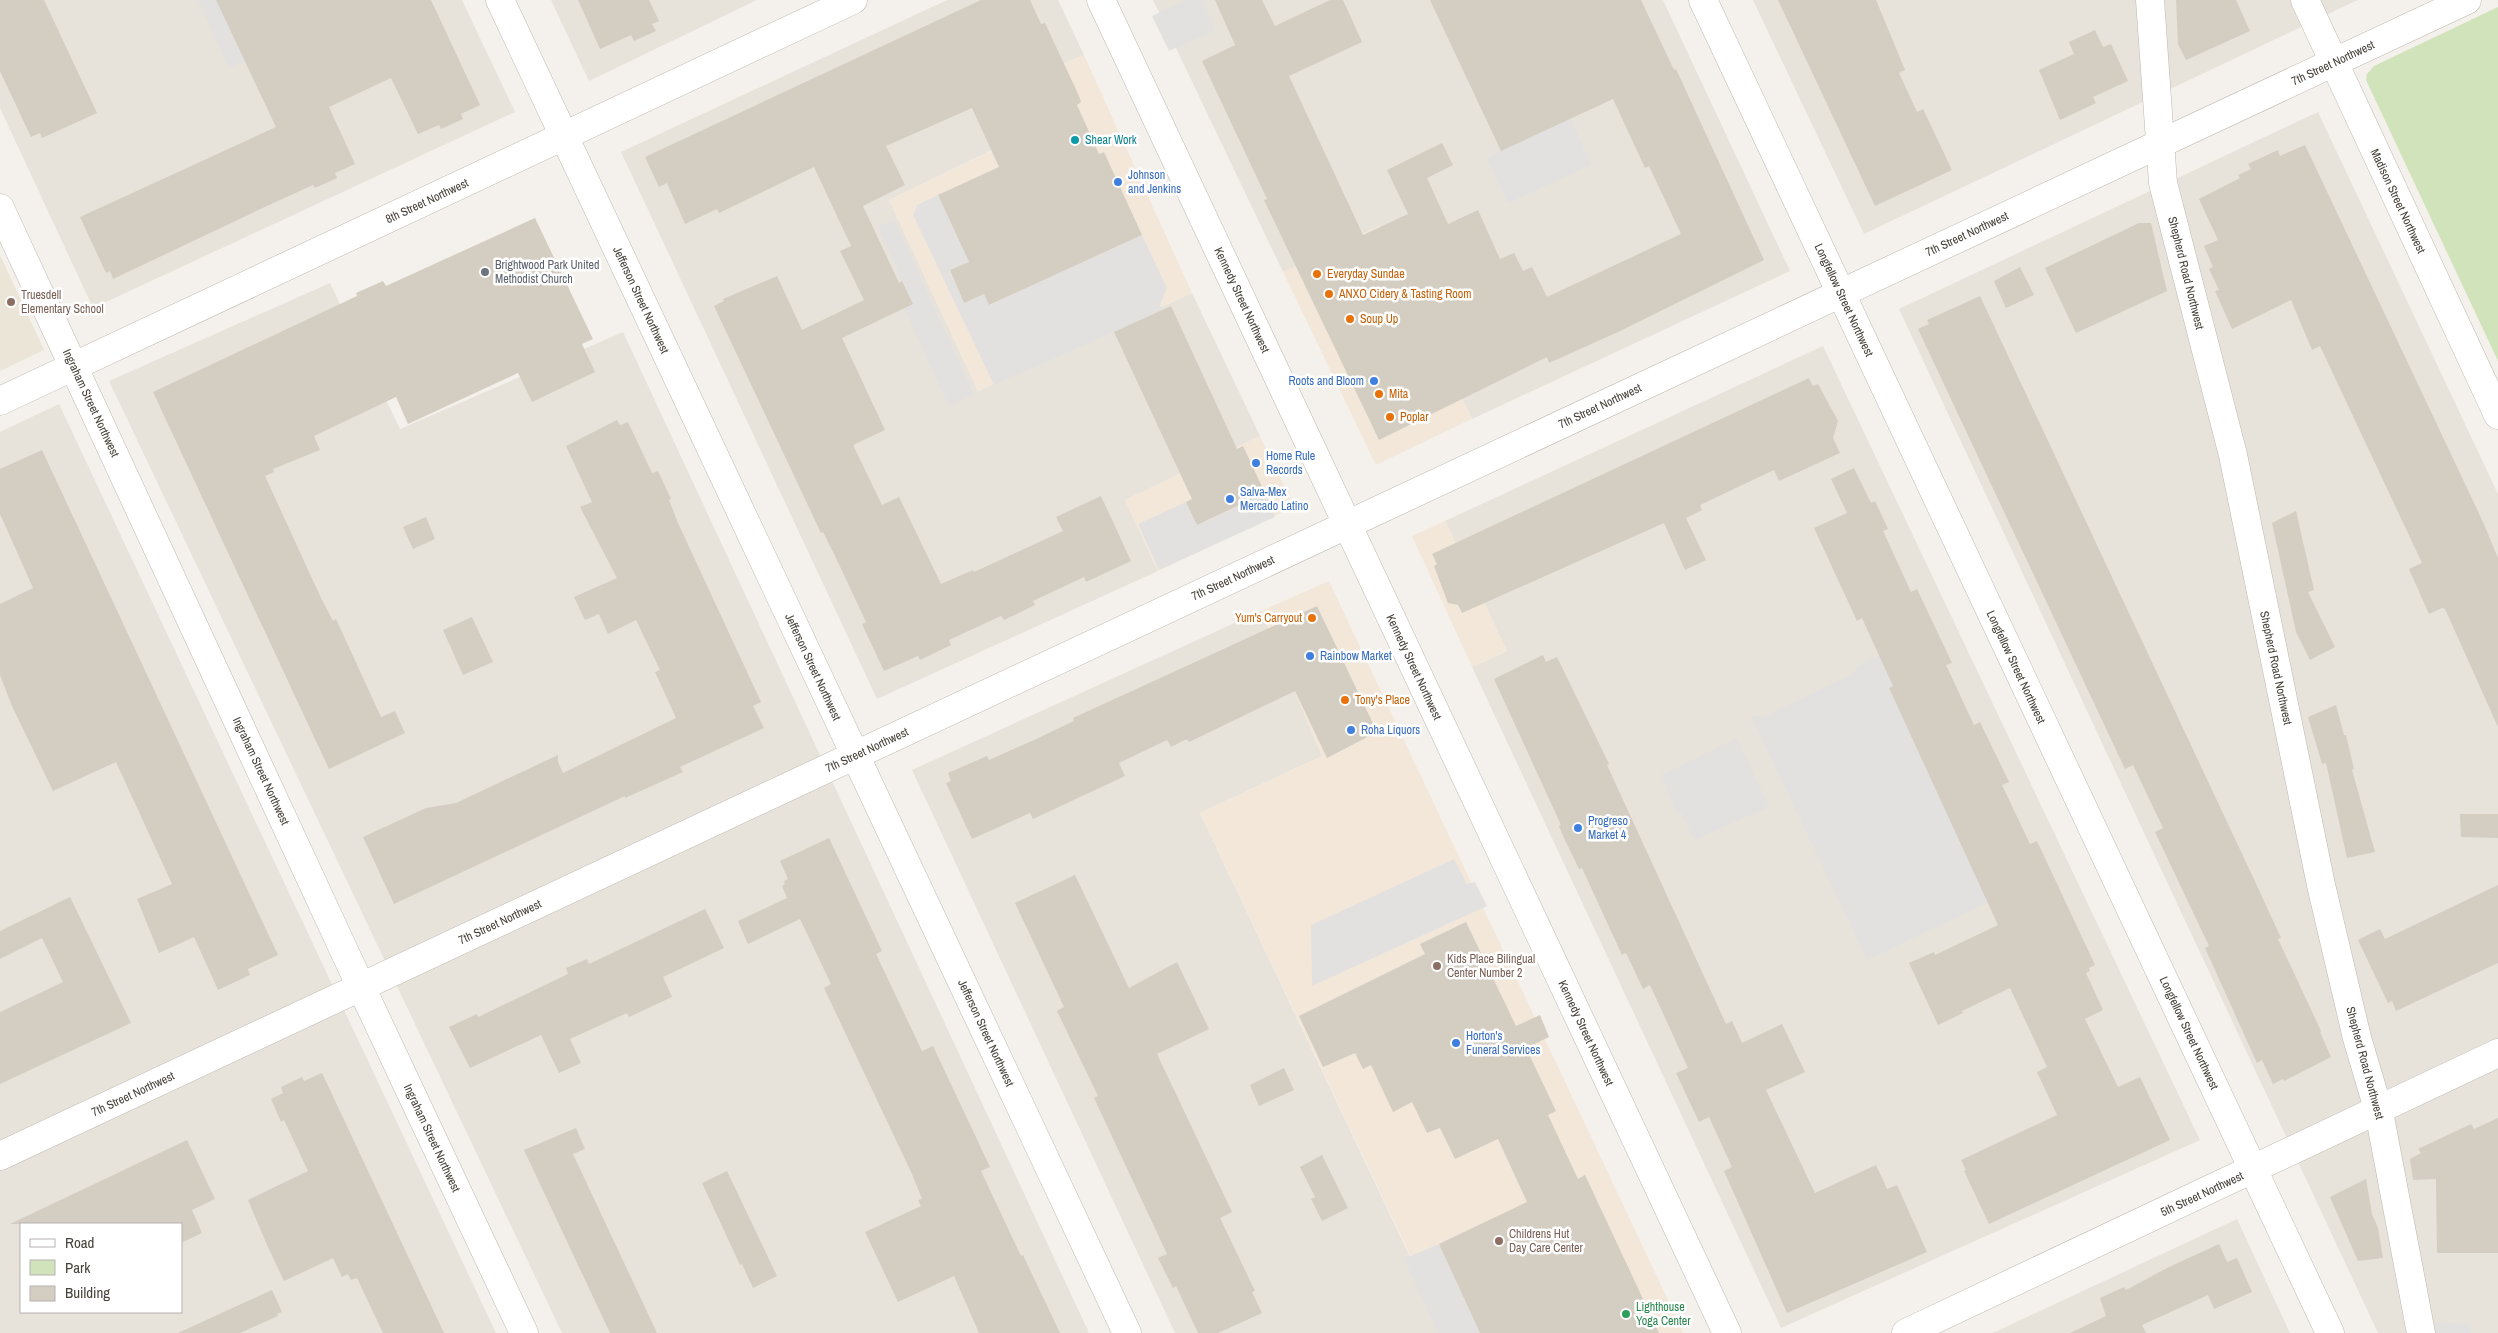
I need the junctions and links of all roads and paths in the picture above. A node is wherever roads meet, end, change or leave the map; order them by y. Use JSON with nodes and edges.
{"nodes":[{"id":1,"x":500,"y":0,"type":"edge"},
{"id":2,"x":853,"y":0,"type":"edge"},
{"id":3,"x":1101,"y":0,"type":"edge"},
{"id":4,"x":1703,"y":0,"type":"edge"},
{"id":5,"x":2150,"y":0,"type":"edge"},
{"id":6,"x":2305,"y":0,"type":"edge"},
{"id":7,"x":2466,"y":0,"type":"edge"},
{"id":8,"x":2334,"y":62,"type":"junction"},
{"id":9,"x":564,"y":137,"type":"junction"},
{"id":10,"x":2160,"y":144,"type":"junction"},
{"id":11,"x":0,"y":208,"type":"edge"},
{"id":12,"x":1841,"y":294,"type":"junction"},
{"id":13,"x":74,"y":367,"type":"junction"},
{"id":14,"x":0,"y":401,"type":"edge"},
{"id":15,"x":2496,"y":408,"type":"edge"},
{"id":16,"x":1348,"y":525,"type":"junction"},
{"id":17,"x":854,"y":756,"type":"junction"},
{"id":18,"x":362,"y":987,"type":"junction"},
{"id":19,"x":2498,"y":1053,"type":"edge"},
{"id":20,"x":2379,"y":1112,"type":"junction"},
{"id":21,"x":0,"y":1156,"type":"edge"},
{"id":22,"x":2253,"y":1170,"type":"junction"},
{"id":23,"x":524,"y":1333,"type":"edge"},
{"id":24,"x":1127,"y":1333,"type":"edge"},
{"id":25,"x":1727,"y":1333,"type":"edge"},
{"id":26,"x":1906,"y":1333,"type":"edge"},
{"id":27,"x":2330,"y":1333,"type":"edge"},
{"id":28,"x":2421,"y":1333,"type":"edge"}],
"edges":[{"from":1,"to":9,"type":"street","name":"Jefferson Street Northwest"},
{"from":2,"to":9,"type":"street","name":"8th Street Northwest"},
{"from":3,"to":16,"type":"street","name":"Kennedy Street Northwest"},
{"from":4,"to":12,"type":"street","name":"Longfellow Street Northwest"},
{"from":5,"to":10,"type":"street","name":"Shepherd Road Northwest"},
{"from":6,"to":8,"type":"street","name":"Madison Street Northwest"},
{"from":7,"to":8,"type":"street","name":"7th Street Northwest"},
{"from":8,"to":10,"type":"street","name":"7th Street Northwest"},
{"from":8,"to":15,"type":"street","name":"Madison Street Northwest"},
{"from":9,"to":13,"type":"street","name":"8th Street Northwest"},
{"from":9,"to":17,"type":"street","name":"Jefferson Street Northwest"},
{"from":10,"to":12,"type":"street","name":"7th Street Northwest"},
{"from":10,"to":20,"type":"street","name":"Shepherd Road Northwest"},
{"from":11,"to":13,"type":"street","name":"Ingraham Street Northwest"},
{"from":12,"to":16,"type":"street","name":"7th Street Northwest"},
{"from":12,"to":22,"type":"street","name":"Longfellow Street Northwest"},
{"from":13,"to":14,"type":"street","name":"8th Street Northwest"},
{"from":13,"to":18,"type":"street","name":"Ingraham Street Northwest"},
{"from":16,"to":17,"type":"street","name":"7th Street Northwest"},
{"from":16,"to":25,"type":"street","name":"Kennedy Street Northwest"},
{"from":17,"to":18,"type":"street","name":"7th Street Northwest"},
{"from":17,"to":24,"type":"street","name":"Jefferson Street Northwest"},
{"from":18,"to":21,"type":"street","name":"7th Street Northwest"},
{"from":18,"to":23,"type":"street","name":"Ingraham Street Northwest"},
{"from":19,"to":20,"type":"street","name":"5th Street Northwest"},
{"from":20,"to":22,"type":"street","name":"5th Street Northwest"},
{"from":20,"to":28,"type":"street","name":"Shepherd Road Northwest"},
{"from":22,"to":26,"type":"street","name":"5th Street Northwest"},
{"from":22,"to":27,"type":"street","name":"Longfellow Street Northwest"}]}
